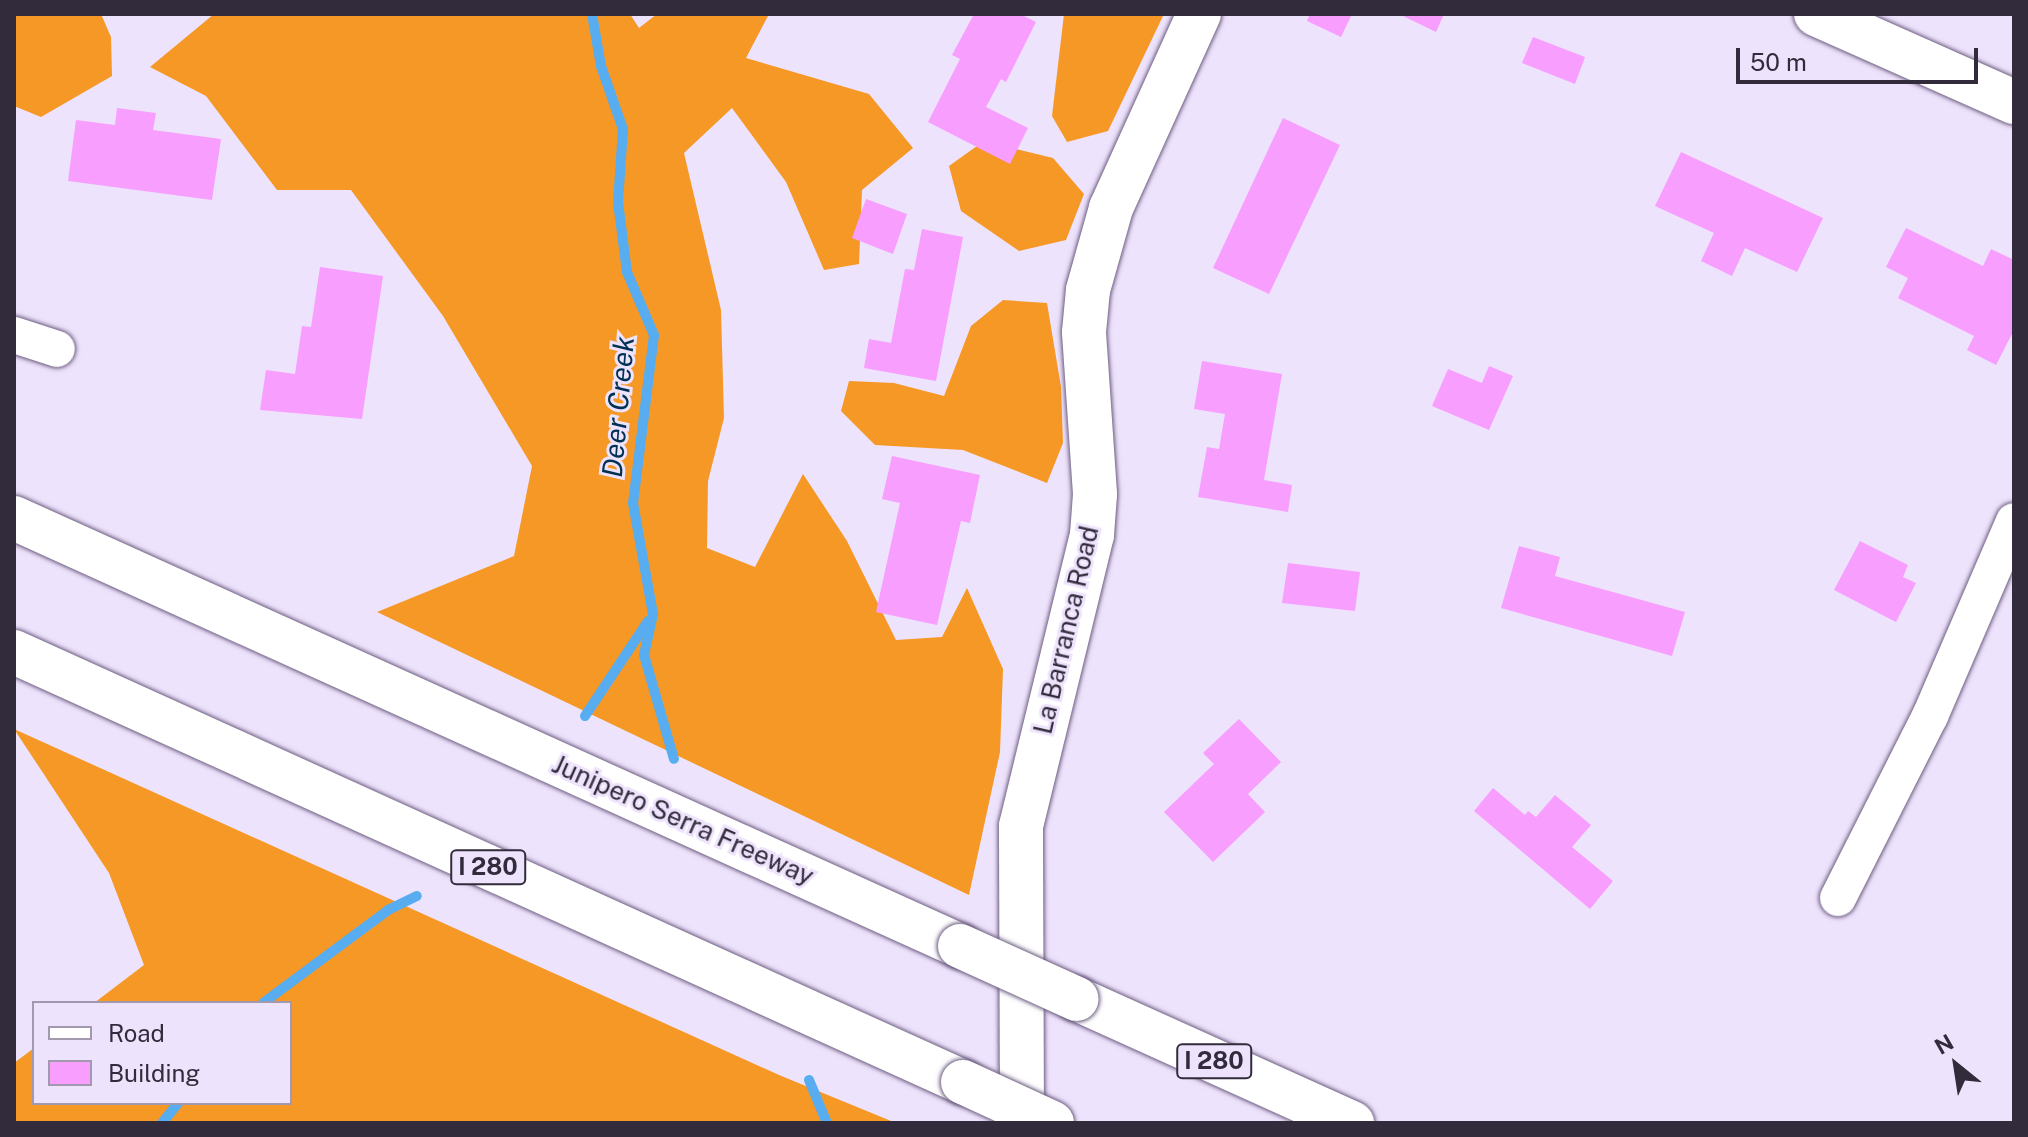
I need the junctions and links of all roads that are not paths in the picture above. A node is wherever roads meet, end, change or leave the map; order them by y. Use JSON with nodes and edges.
{"nodes":[{"id":1,"x":1199,"y":14,"type":"edge"},
{"id":2,"x":1816,"y":14,"type":"edge"},
{"id":3,"x":2014,"y":102,"type":"edge"},
{"id":4,"x":14,"y":335,"type":"edge"},
{"id":5,"x":57,"y":349,"type":"dead end"},
{"id":6,"x":14,"y":518,"type":"edge"},
{"id":7,"x":2014,"y":521,"type":"edge"},
{"id":8,"x":14,"y":652,"type":"edge"},
{"id":9,"x":1838,"y":898,"type":"dead end"},
{"id":10,"x":1022,"y":1123,"type":"edge"},
{"id":11,"x":1052,"y":1123,"type":"edge"},
{"id":12,"x":1352,"y":1123,"type":"edge"}],
"edges":[{"from":1,"to":10,"type":"main road","name":"La Barranca Road"},
{"from":2,"to":3,"type":"main road"},
{"from":4,"to":5,"type":"street"},
{"from":6,"to":12,"type":"main road","name":"Junipero Serra Freeway","number":"I 280","bridge":true},
{"from":7,"to":9,"type":"street"},
{"from":8,"to":11,"type":"main road","number":"I 280","bridge":true}]}
